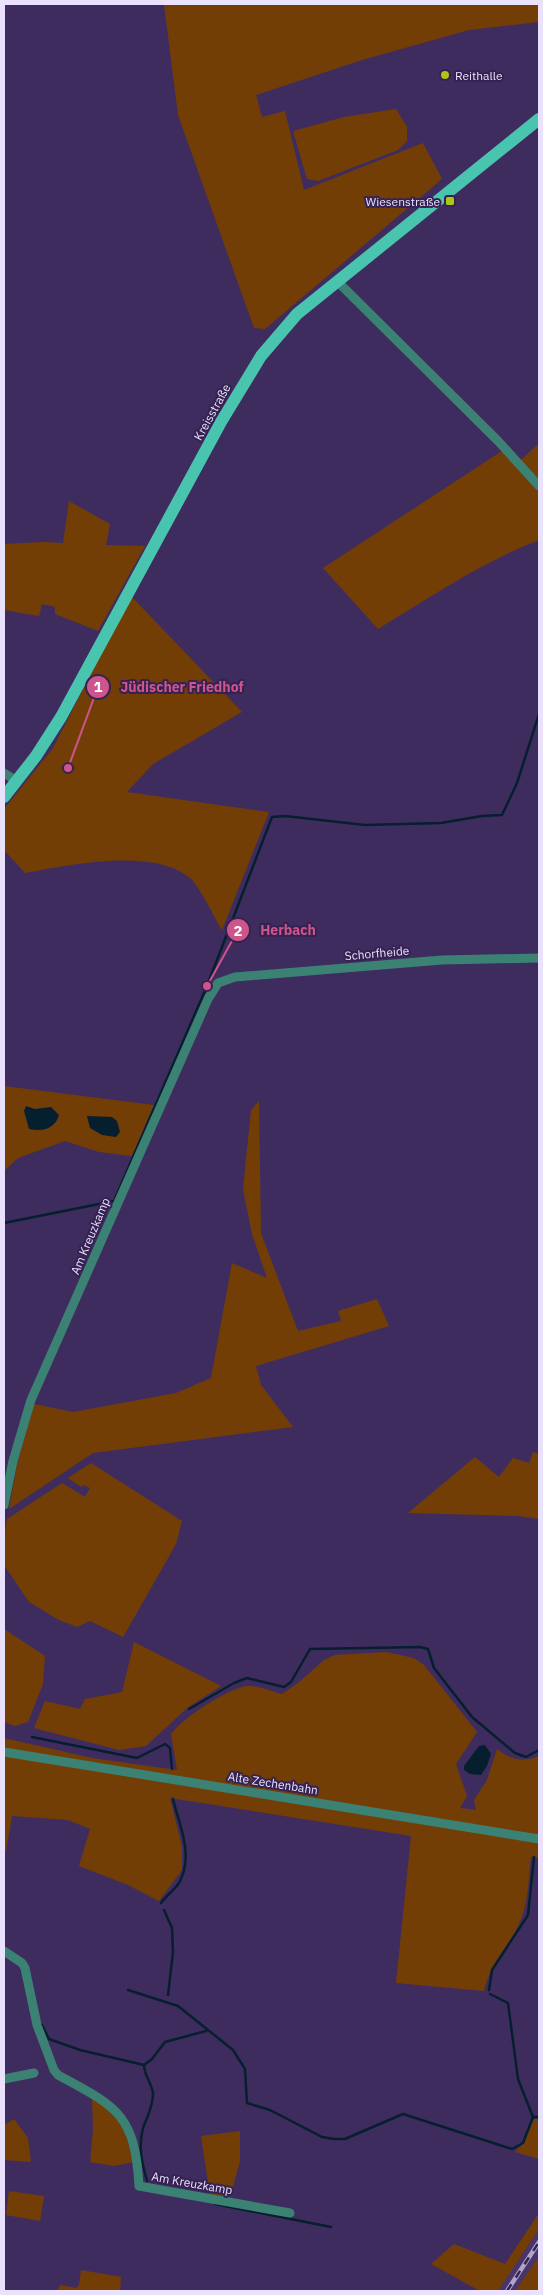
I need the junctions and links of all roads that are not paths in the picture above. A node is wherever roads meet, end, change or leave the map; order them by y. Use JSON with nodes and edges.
{"nodes":[{"id":1,"x":539,"y":119,"type":"edge"},
{"id":2,"x":337,"y":281,"type":"junction"},
{"id":3,"x":539,"y":486,"type":"edge"},
{"id":4,"x":4,"y":773,"type":"edge"},
{"id":5,"x":17,"y":781,"type":"junction"},
{"id":6,"x":4,"y":797,"type":"edge"},
{"id":7,"x":539,"y":958,"type":"edge"},
{"id":8,"x":218,"y":983,"type":"joint"},
{"id":9,"x":4,"y":1505,"type":"edge"},
{"id":10,"x":4,"y":1752,"type":"edge"},
{"id":11,"x":539,"y":1839,"type":"edge"},
{"id":12,"x":4,"y":1951,"type":"edge"},
{"id":13,"x":34,"y":2073,"type":"dead end"},
{"id":14,"x":4,"y":2079,"type":"edge"},
{"id":15,"x":290,"y":2214,"type":"dead end"}],
"edges":[{"from":1,"to":2,"type":"main road","name":"Kreisstraße"},
{"from":2,"to":3,"type":"street"},
{"from":2,"to":5,"type":"main road","name":"Kreisstraße"},
{"from":4,"to":5,"type":"street"},
{"from":5,"to":6,"type":"main road","name":"Kreisstraße"},
{"from":7,"to":8,"type":"street","name":"Schorfheide"},
{"from":8,"to":9,"type":"street","name":"Am Kreuzkamp"},
{"from":10,"to":11,"type":"street","name":"Alte Zechenbahn"},
{"from":12,"to":15,"type":"street","name":"Am Kreuzkamp"},
{"from":13,"to":14,"type":"street"}]}
